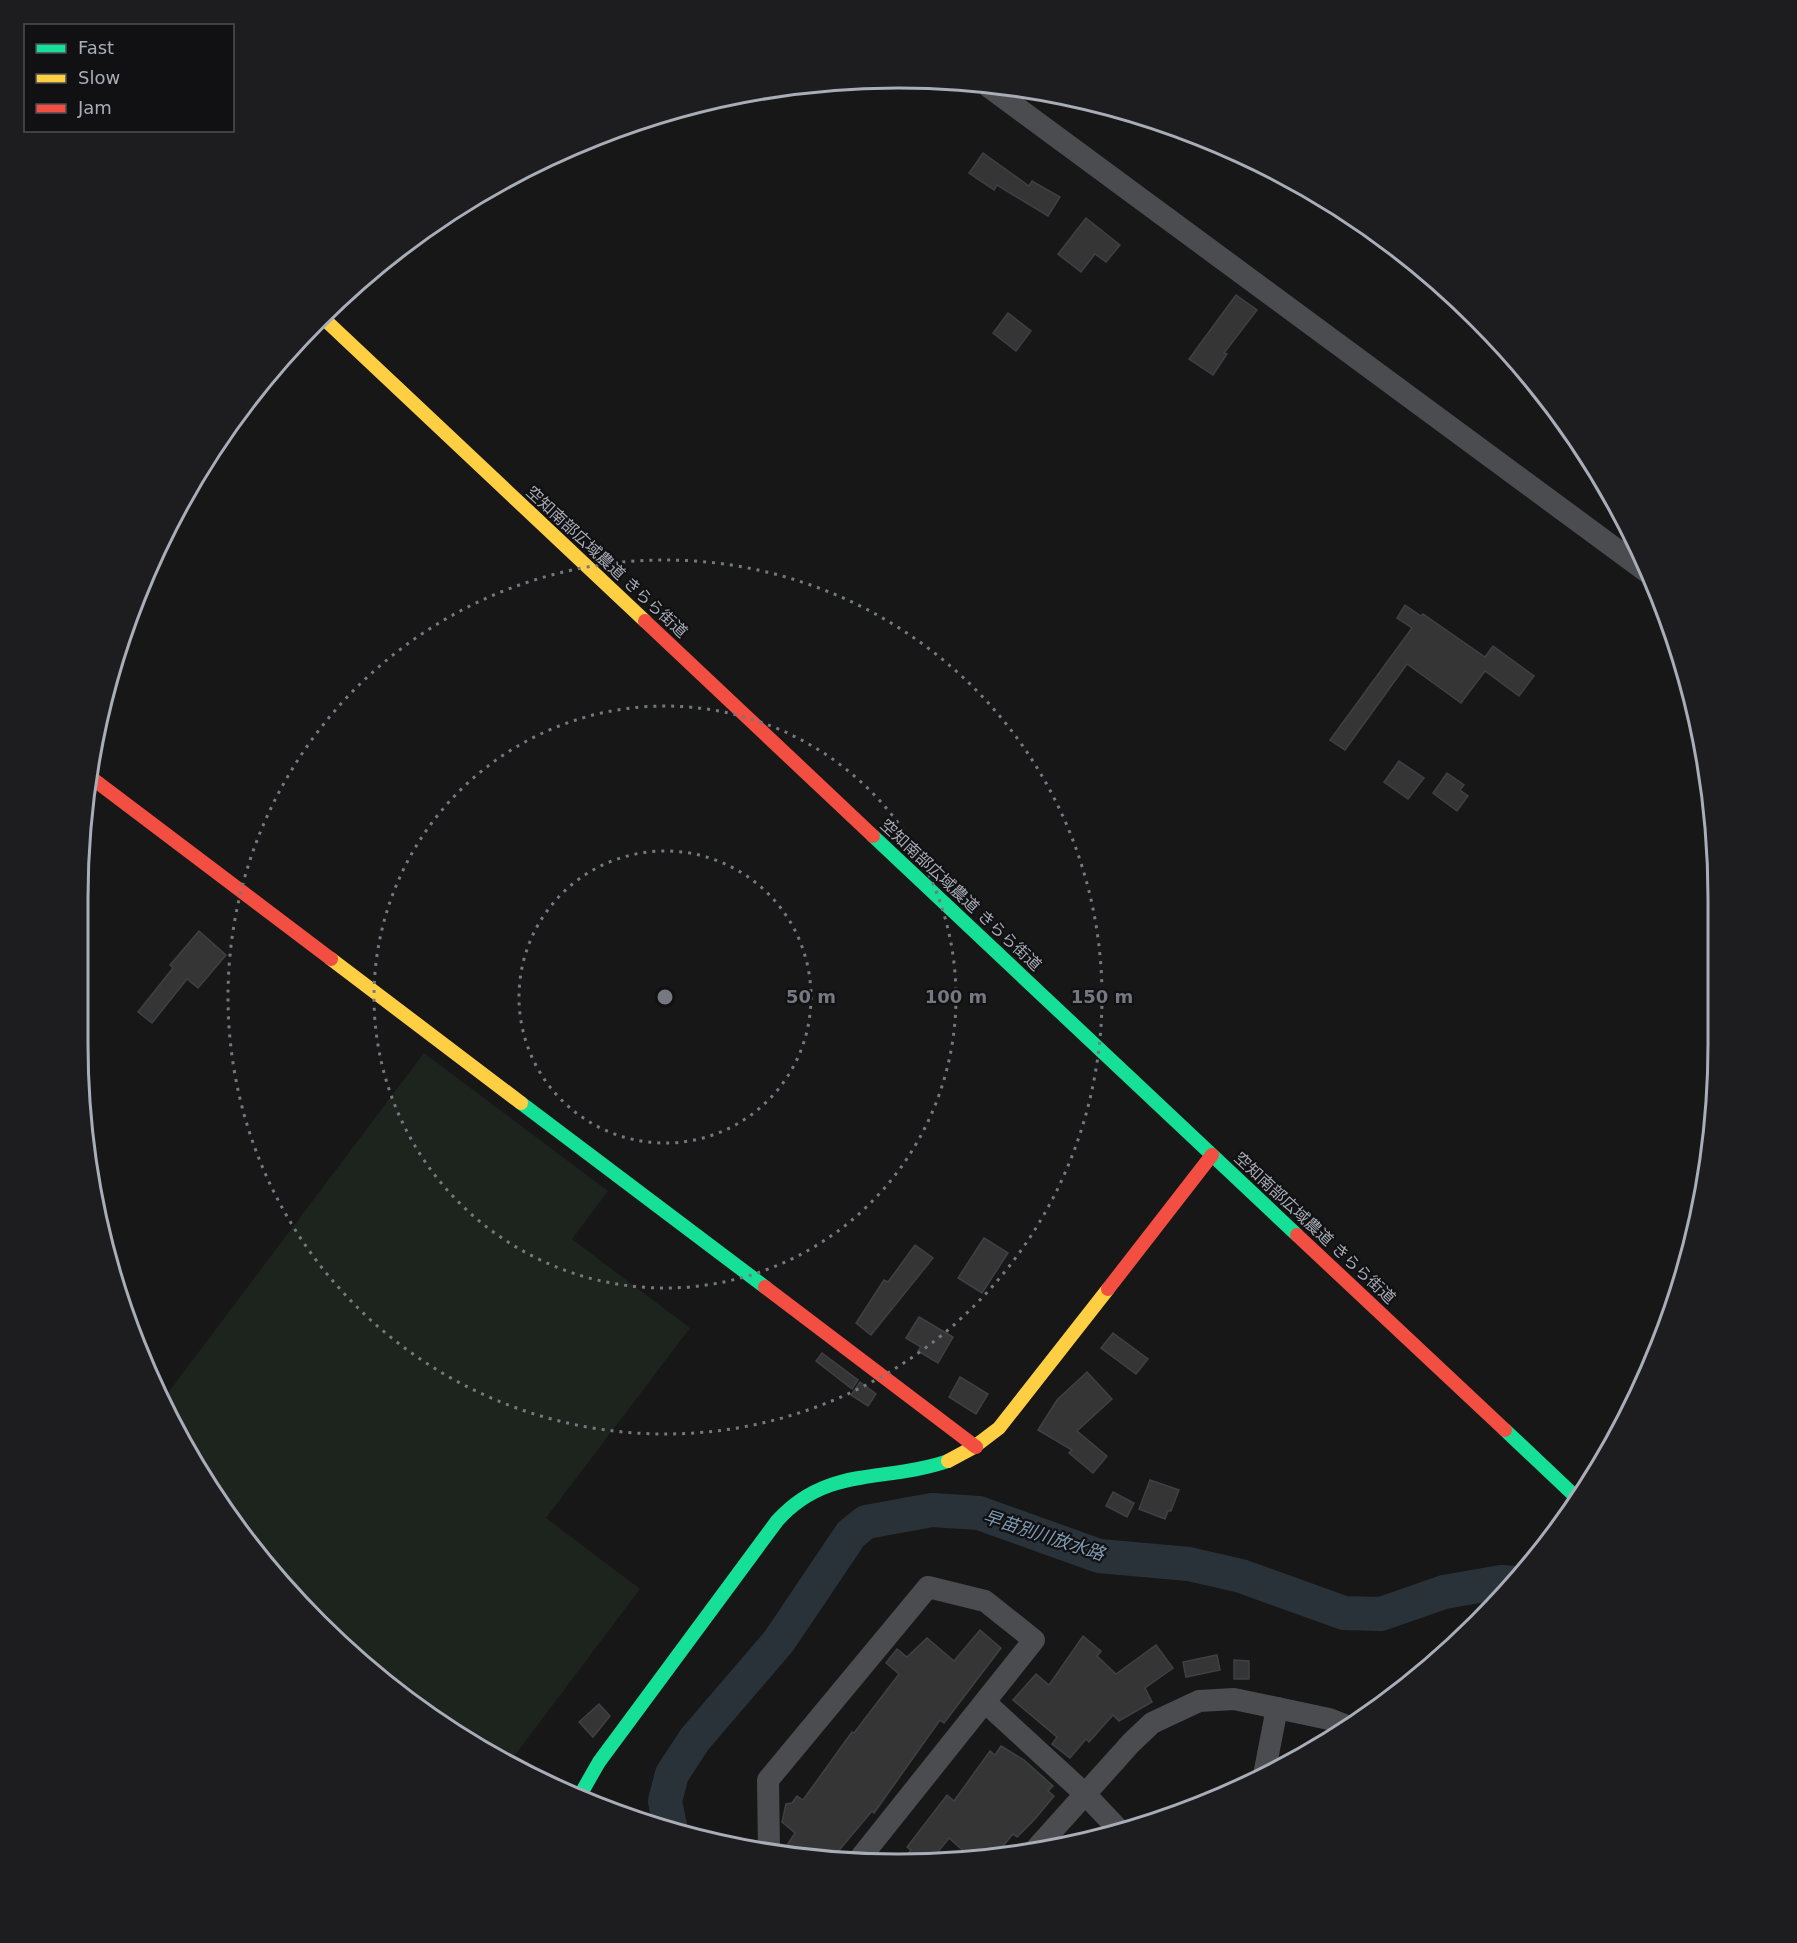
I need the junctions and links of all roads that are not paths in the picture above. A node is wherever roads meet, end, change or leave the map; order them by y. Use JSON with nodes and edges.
{"nodes":[{"id":1,"x":999,"y":95,"type":"edge"},
{"id":2,"x":329,"y":323,"type":"edge"},
{"id":3,"x":1636,"y":564,"type":"edge"},
{"id":4,"x":97,"y":782,"type":"edge"},
{"id":5,"x":1212,"y":1155,"type":"junction"},
{"id":6,"x":976,"y":1447,"type":"junction"},
{"id":7,"x":1573,"y":1493,"type":"edge"},
{"id":8,"x":986,"y":1703,"type":"junction"},
{"id":9,"x":1277,"y":1708,"type":"junction"},
{"id":10,"x":1340,"y":1723,"type":"edge"},
{"id":11,"x":1266,"y":1766,"type":"edge"},
{"id":12,"x":583,"y":1790,"type":"edge"},
{"id":13,"x":1085,"y":1794,"type":"junction"},
{"id":14,"x":1114,"y":1825,"type":"edge"},
{"id":15,"x":1043,"y":1841,"type":"edge"},
{"id":16,"x":769,"y":1844,"type":"edge"},
{"id":17,"x":865,"y":1853,"type":"edge"}],
"edges":[{"from":1,"to":3,"type":"street"},
{"from":2,"to":5,"type":"street","name":"空知南部広域農道 きらら街道"},
{"from":4,"to":6,"type":"street"},
{"from":5,"to":6,"type":"street"},
{"from":5,"to":7,"type":"street","name":"空知南部広域農道 きらら街道"},
{"from":6,"to":12,"type":"street"},
{"from":8,"to":13,"type":"street"},
{"from":8,"to":16,"type":"street"},
{"from":8,"to":17,"type":"street"},
{"from":9,"to":10,"type":"street"},
{"from":9,"to":11,"type":"street"},
{"from":9,"to":13,"type":"street"},
{"from":13,"to":14,"type":"street"},
{"from":13,"to":15,"type":"street"}]}
